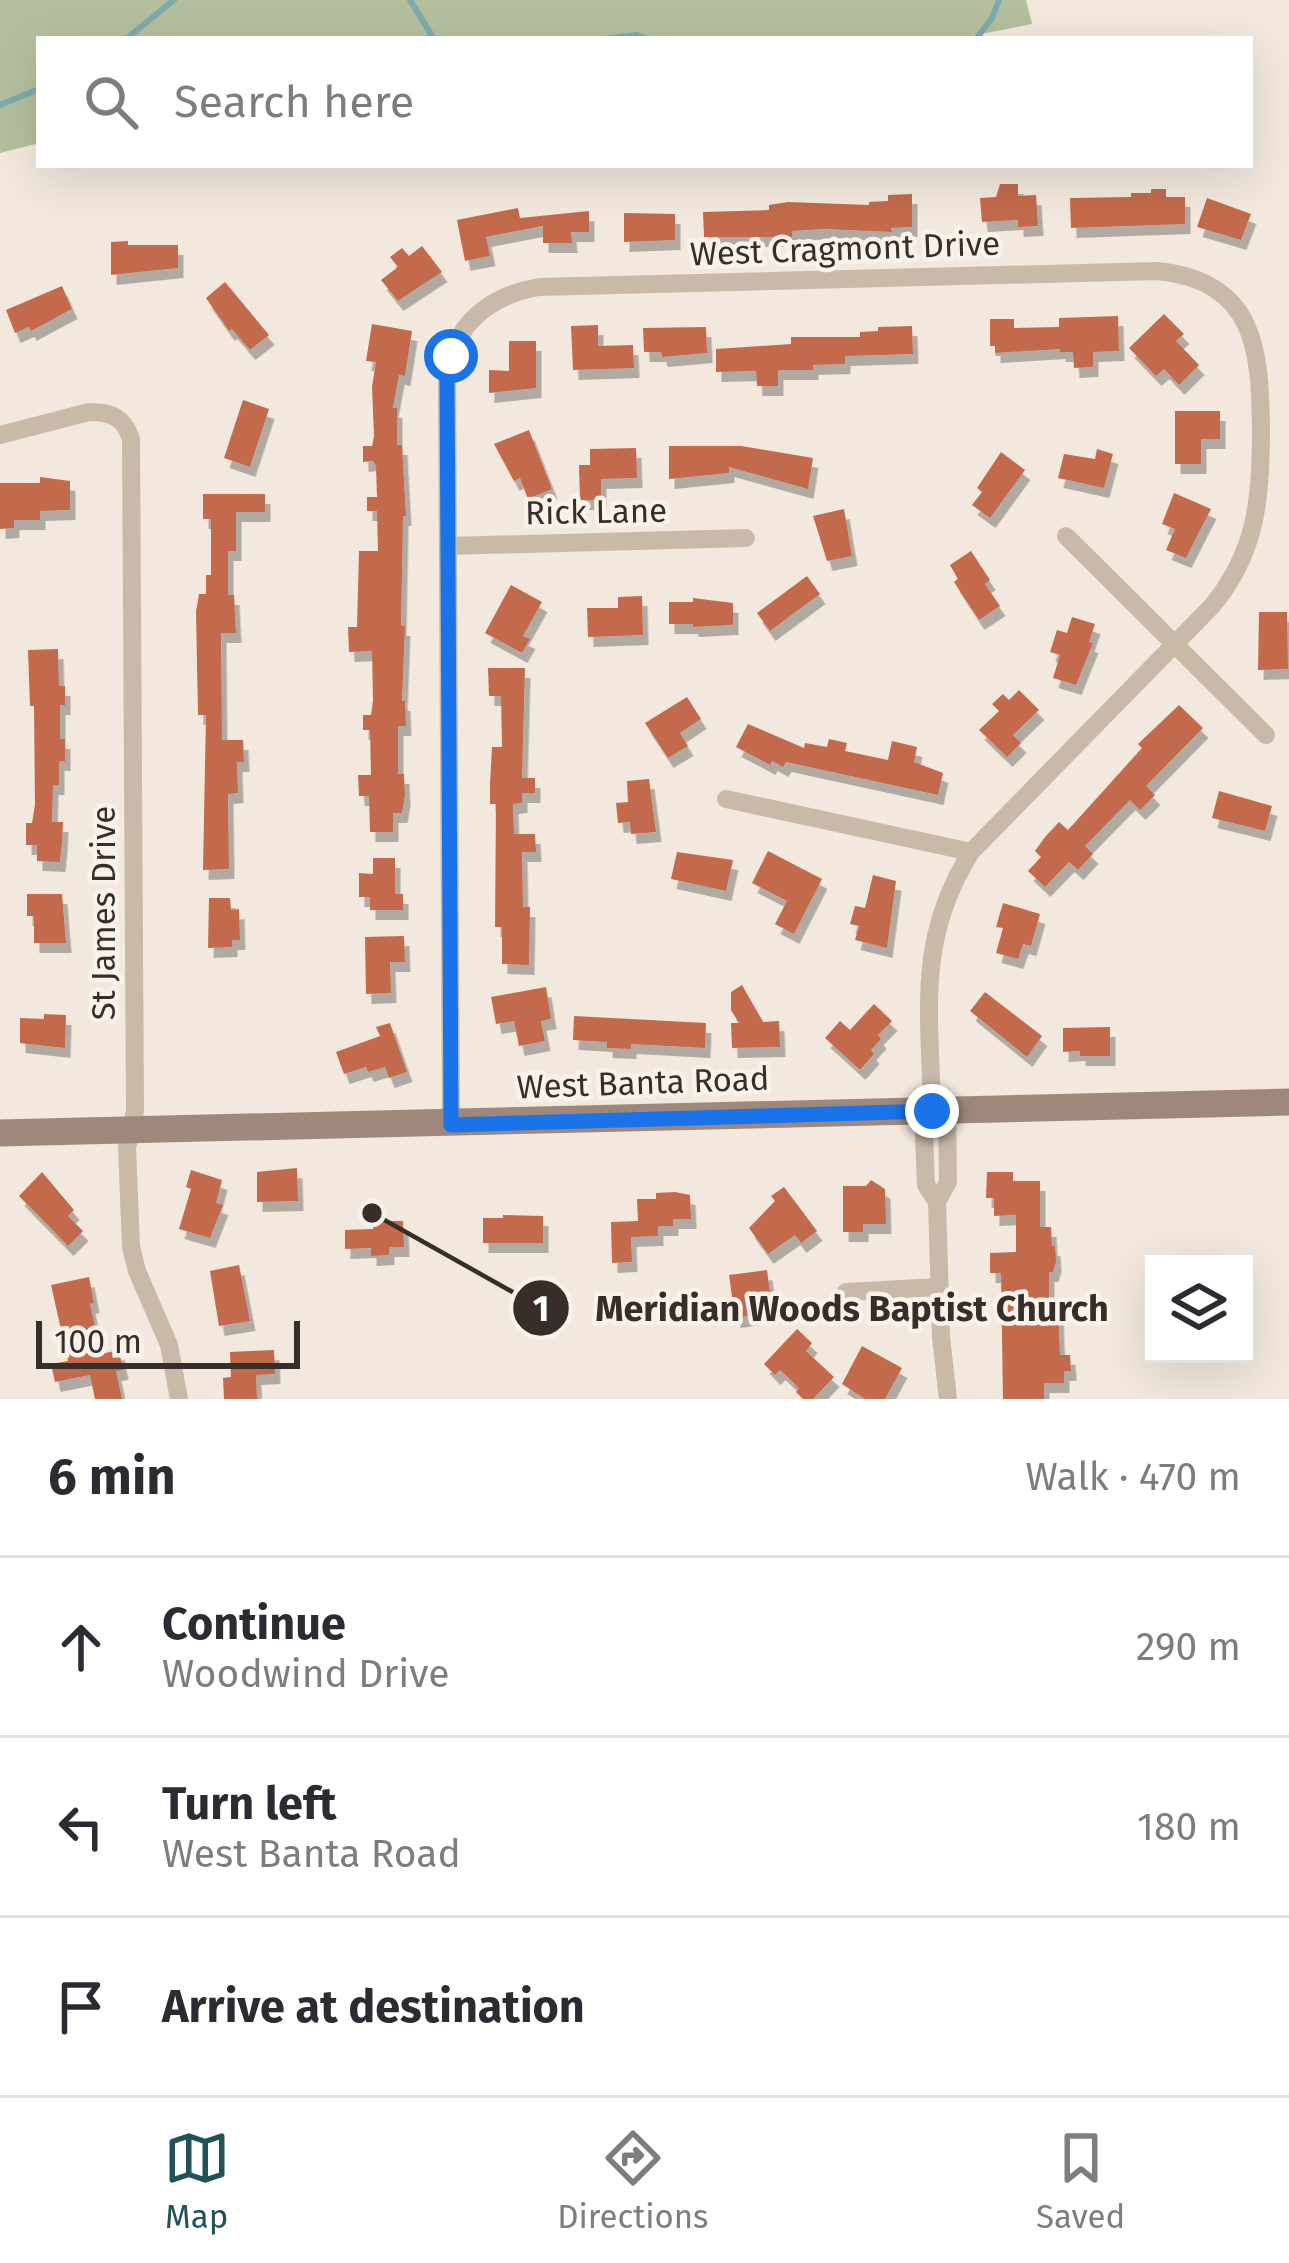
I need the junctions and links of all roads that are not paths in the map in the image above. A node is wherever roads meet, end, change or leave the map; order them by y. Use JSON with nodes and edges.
{"nodes":[{"id":1,"x":0,"y":435,"type":"edge"},
{"id":2,"x":1066,"y":536,"type":"dead end"},
{"id":3,"x":746,"y":538,"type":"dead end"},
{"id":4,"x":448,"y":546,"type":"junction"},
{"id":5,"x":1174,"y":644,"type":"junction"},
{"id":6,"x":1267,"y":734,"type":"dead end"},
{"id":7,"x":726,"y":799,"type":"dead end"},
{"id":8,"x":971,"y":852,"type":"junction"},
{"id":9,"x":1289,"y":1102,"type":"edge"},
{"id":10,"x":934,"y":1111,"type":"junction"},
{"id":11,"x":451,"y":1125,"type":"junction"},
{"id":12,"x":132,"y":1131,"type":"junction"},
{"id":13,"x":0,"y":1133,"type":"edge"},
{"id":14,"x":939,"y":1287,"type":"junction"},
{"id":15,"x":846,"y":1292,"type":"dead end"},
{"id":16,"x":179,"y":1399,"type":"edge"},
{"id":17,"x":947,"y":1399,"type":"edge"}],
"edges":[{"from":1,"to":12,"type":"street","name":"St James Drive"},
{"from":2,"to":5,"type":"street"},
{"from":3,"to":4,"type":"street","name":"Rick Lane"},
{"from":4,"to":5,"type":"street","name":"West Cragmont Drive"},
{"from":4,"to":11,"type":"street"},
{"from":5,"to":6,"type":"street"},
{"from":5,"to":8,"type":"street"},
{"from":7,"to":8,"type":"street"},
{"from":8,"to":10,"type":"street"},
{"from":9,"to":10,"type":"street","name":"West Banta Road"},
{"from":10,"to":11,"type":"street","name":"West Banta Road"},
{"from":10,"to":14,"type":"street"},
{"from":11,"to":12,"type":"street","name":"West Banta Road"},
{"from":12,"to":13,"type":"street","name":"West Banta Road"},
{"from":12,"to":16,"type":"street","name":"St James Drive"},
{"from":14,"to":15,"type":"street"},
{"from":14,"to":17,"type":"street"}]}
